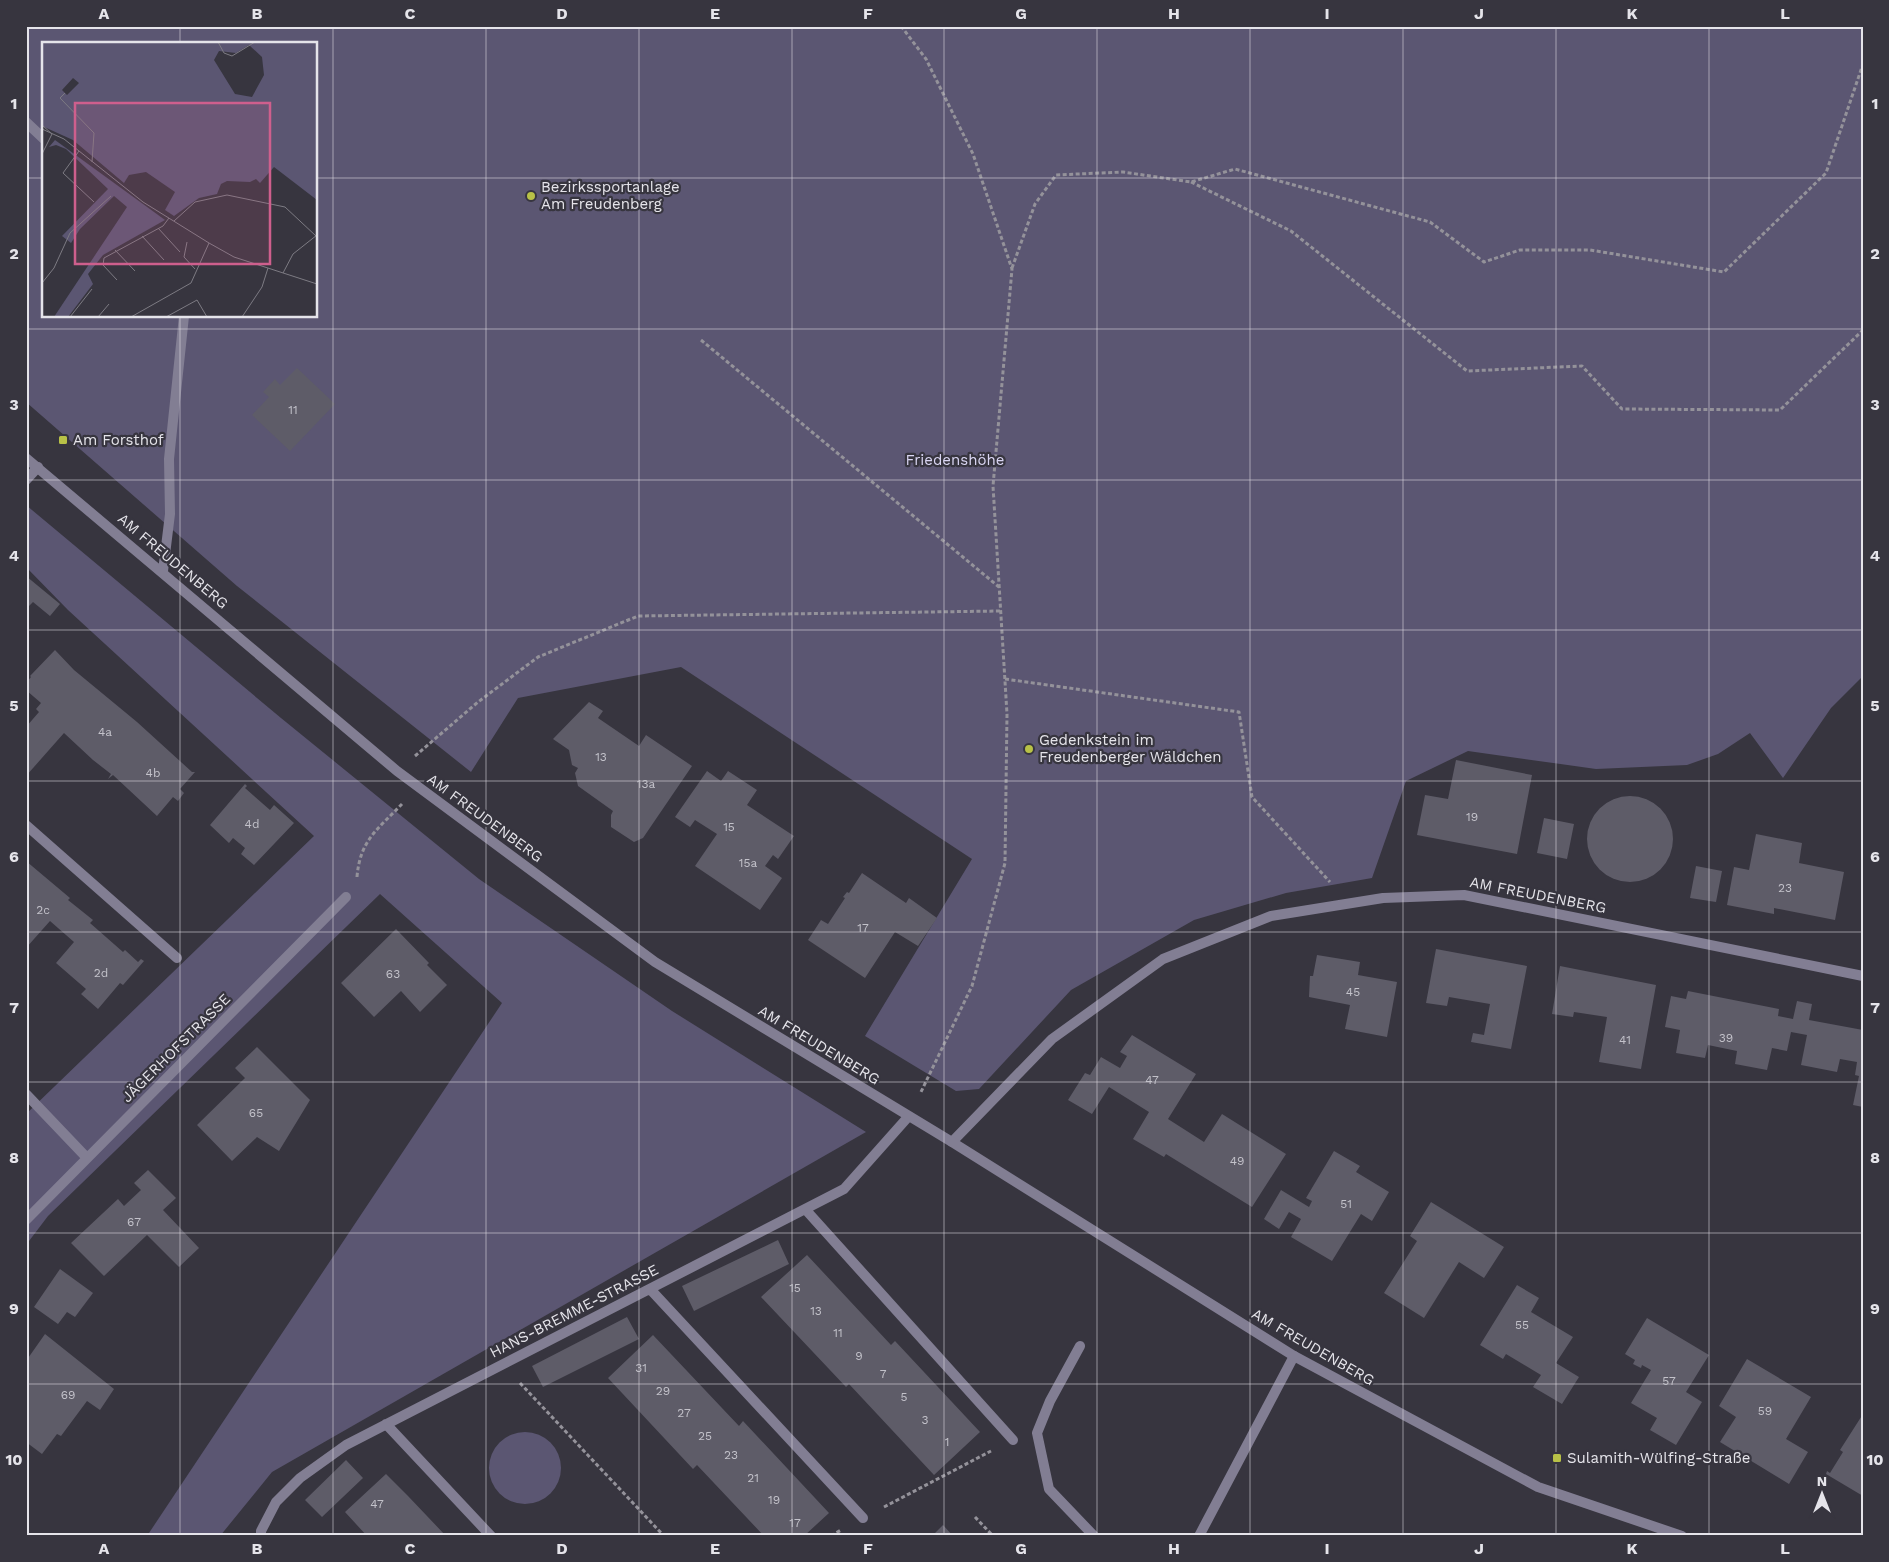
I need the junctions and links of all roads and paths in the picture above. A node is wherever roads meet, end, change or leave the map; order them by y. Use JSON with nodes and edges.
{"nodes":[{"id":1,"x":900,"y":26,"type":"edge"},
{"id":2,"x":1863,"y":64,"type":"edge"},
{"id":3,"x":26,"y":122,"type":"edge"},
{"id":4,"x":42,"y":137,"type":"edge"},
{"id":5,"x":1191,"y":182,"type":"junction"},
{"id":6,"x":1012,"y":269,"type":"junction"},
{"id":7,"x":184,"y":318,"type":"edge"},
{"id":8,"x":1863,"y":330,"type":"edge"},
{"id":9,"x":701,"y":340,"type":"dead end"},
{"id":10,"x":26,"y":458,"type":"edge"},
{"id":11,"x":38,"y":467,"type":"junction"},
{"id":12,"x":26,"y":480,"type":"edge"},
{"id":13,"x":162,"y":571,"type":"junction"},
{"id":14,"x":999,"y":587,"type":"junction"},
{"id":15,"x":1001,"y":611,"type":"junction"},
{"id":16,"x":1005,"y":679,"type":"junction"},
{"id":17,"x":397,"y":771,"type":"junction"},
{"id":18,"x":418,"y":788,"type":"junction"},
{"id":19,"x":26,"y":825,"type":"edge"},
{"id":20,"x":1332,"y":885,"type":"dead end"},
{"id":21,"x":346,"y":897,"type":"joint"},
{"id":22,"x":177,"y":958,"type":"dead end"},
{"id":23,"x":1863,"y":976,"type":"edge"},
{"id":24,"x":26,"y":1094,"type":"edge"},
{"id":25,"x":908,"y":1117,"type":"junction"},
{"id":26,"x":952,"y":1142,"type":"junction"},
{"id":27,"x":88,"y":1158,"type":"junction"},
{"id":28,"x":805,"y":1209,"type":"junction"},
{"id":29,"x":26,"y":1220,"type":"edge"},
{"id":30,"x":650,"y":1289,"type":"junction"},
{"id":31,"x":1080,"y":1346,"type":"dead end"},
{"id":32,"x":1294,"y":1356,"type":"junction"},
{"id":33,"x":502,"y":1364,"type":"junction"},
{"id":34,"x":386,"y":1424,"type":"junction"},
{"id":35,"x":1013,"y":1440,"type":"joint"},
{"id":36,"x":975,"y":1517,"type":"dead end"},
{"id":37,"x":863,"y":1518,"type":"junction"},
{"id":38,"x":261,"y":1536,"type":"edge"},
{"id":39,"x":491,"y":1536,"type":"edge"},
{"id":40,"x":664,"y":1536,"type":"edge"},
{"id":41,"x":831,"y":1536,"type":"edge"},
{"id":42,"x":993,"y":1536,"type":"edge"},
{"id":43,"x":1094,"y":1536,"type":"edge"},
{"id":44,"x":1199,"y":1536,"type":"edge"},
{"id":45,"x":1682,"y":1536,"type":"edge"}],
"edges":[{"from":1,"to":6,"type":"path"},
{"from":2,"to":5,"type":"path"},
{"from":3,"to":4,"type":"street"},
{"from":5,"to":6,"type":"path"},
{"from":5,"to":8,"type":"path"},
{"from":6,"to":14,"type":"path"},
{"from":7,"to":13,"type":"street"},
{"from":9,"to":14,"type":"path"},
{"from":10,"to":11,"type":"street","name":"AM FREUDENBERG"},
{"from":11,"to":12,"type":"street"},
{"from":11,"to":13,"type":"street","name":"AM FREUDENBERG"},
{"from":13,"to":17,"type":"street","name":"AM FREUDENBERG"},
{"from":14,"to":15,"type":"path"},
{"from":15,"to":16,"type":"path"},
{"from":15,"to":17,"type":"path"},
{"from":16,"to":20,"type":"path"},
{"from":16,"to":25,"type":"path"},
{"from":17,"to":18,"type":"street","name":"AM FREUDENBERG"},
{"from":18,"to":21,"type":"path"},
{"from":18,"to":25,"type":"street","name":"AM FREUDENBERG"},
{"from":19,"to":22,"type":"street"},
{"from":21,"to":27,"type":"street","name":"JÄGERHOFSTRASSE"},
{"from":23,"to":26,"type":"street","name":"AM FREUDENBERG"},
{"from":24,"to":27,"type":"street"},
{"from":25,"to":26,"type":"street","name":"AM FREUDENBERG"},
{"from":25,"to":28,"type":"street","name":"HANS-BREMME-STRASSE"},
{"from":26,"to":32,"type":"street","name":"AM FREUDENBERG"},
{"from":27,"to":29,"type":"street","name":"JÄGERHOFSTRASSE"},
{"from":28,"to":30,"type":"street","name":"HANS-BREMME-STRASSE"},
{"from":28,"to":35,"type":"street"},
{"from":30,"to":33,"type":"street","name":"HANS-BREMME-STRASSE"},
{"from":30,"to":37,"type":"street"},
{"from":31,"to":43,"type":"street"},
{"from":32,"to":44,"type":"street"},
{"from":32,"to":45,"type":"street","name":"AM FREUDENBERG"},
{"from":33,"to":34,"type":"street","name":"HANS-BREMME-STRASSE"},
{"from":33,"to":40,"type":"path"},
{"from":34,"to":38,"type":"street","name":"HANS-BREMME-STRASSE"},
{"from":34,"to":39,"type":"street"},
{"from":35,"to":37,"type":"path"},
{"from":36,"to":42,"type":"path"},
{"from":37,"to":41,"type":"path"}]}
